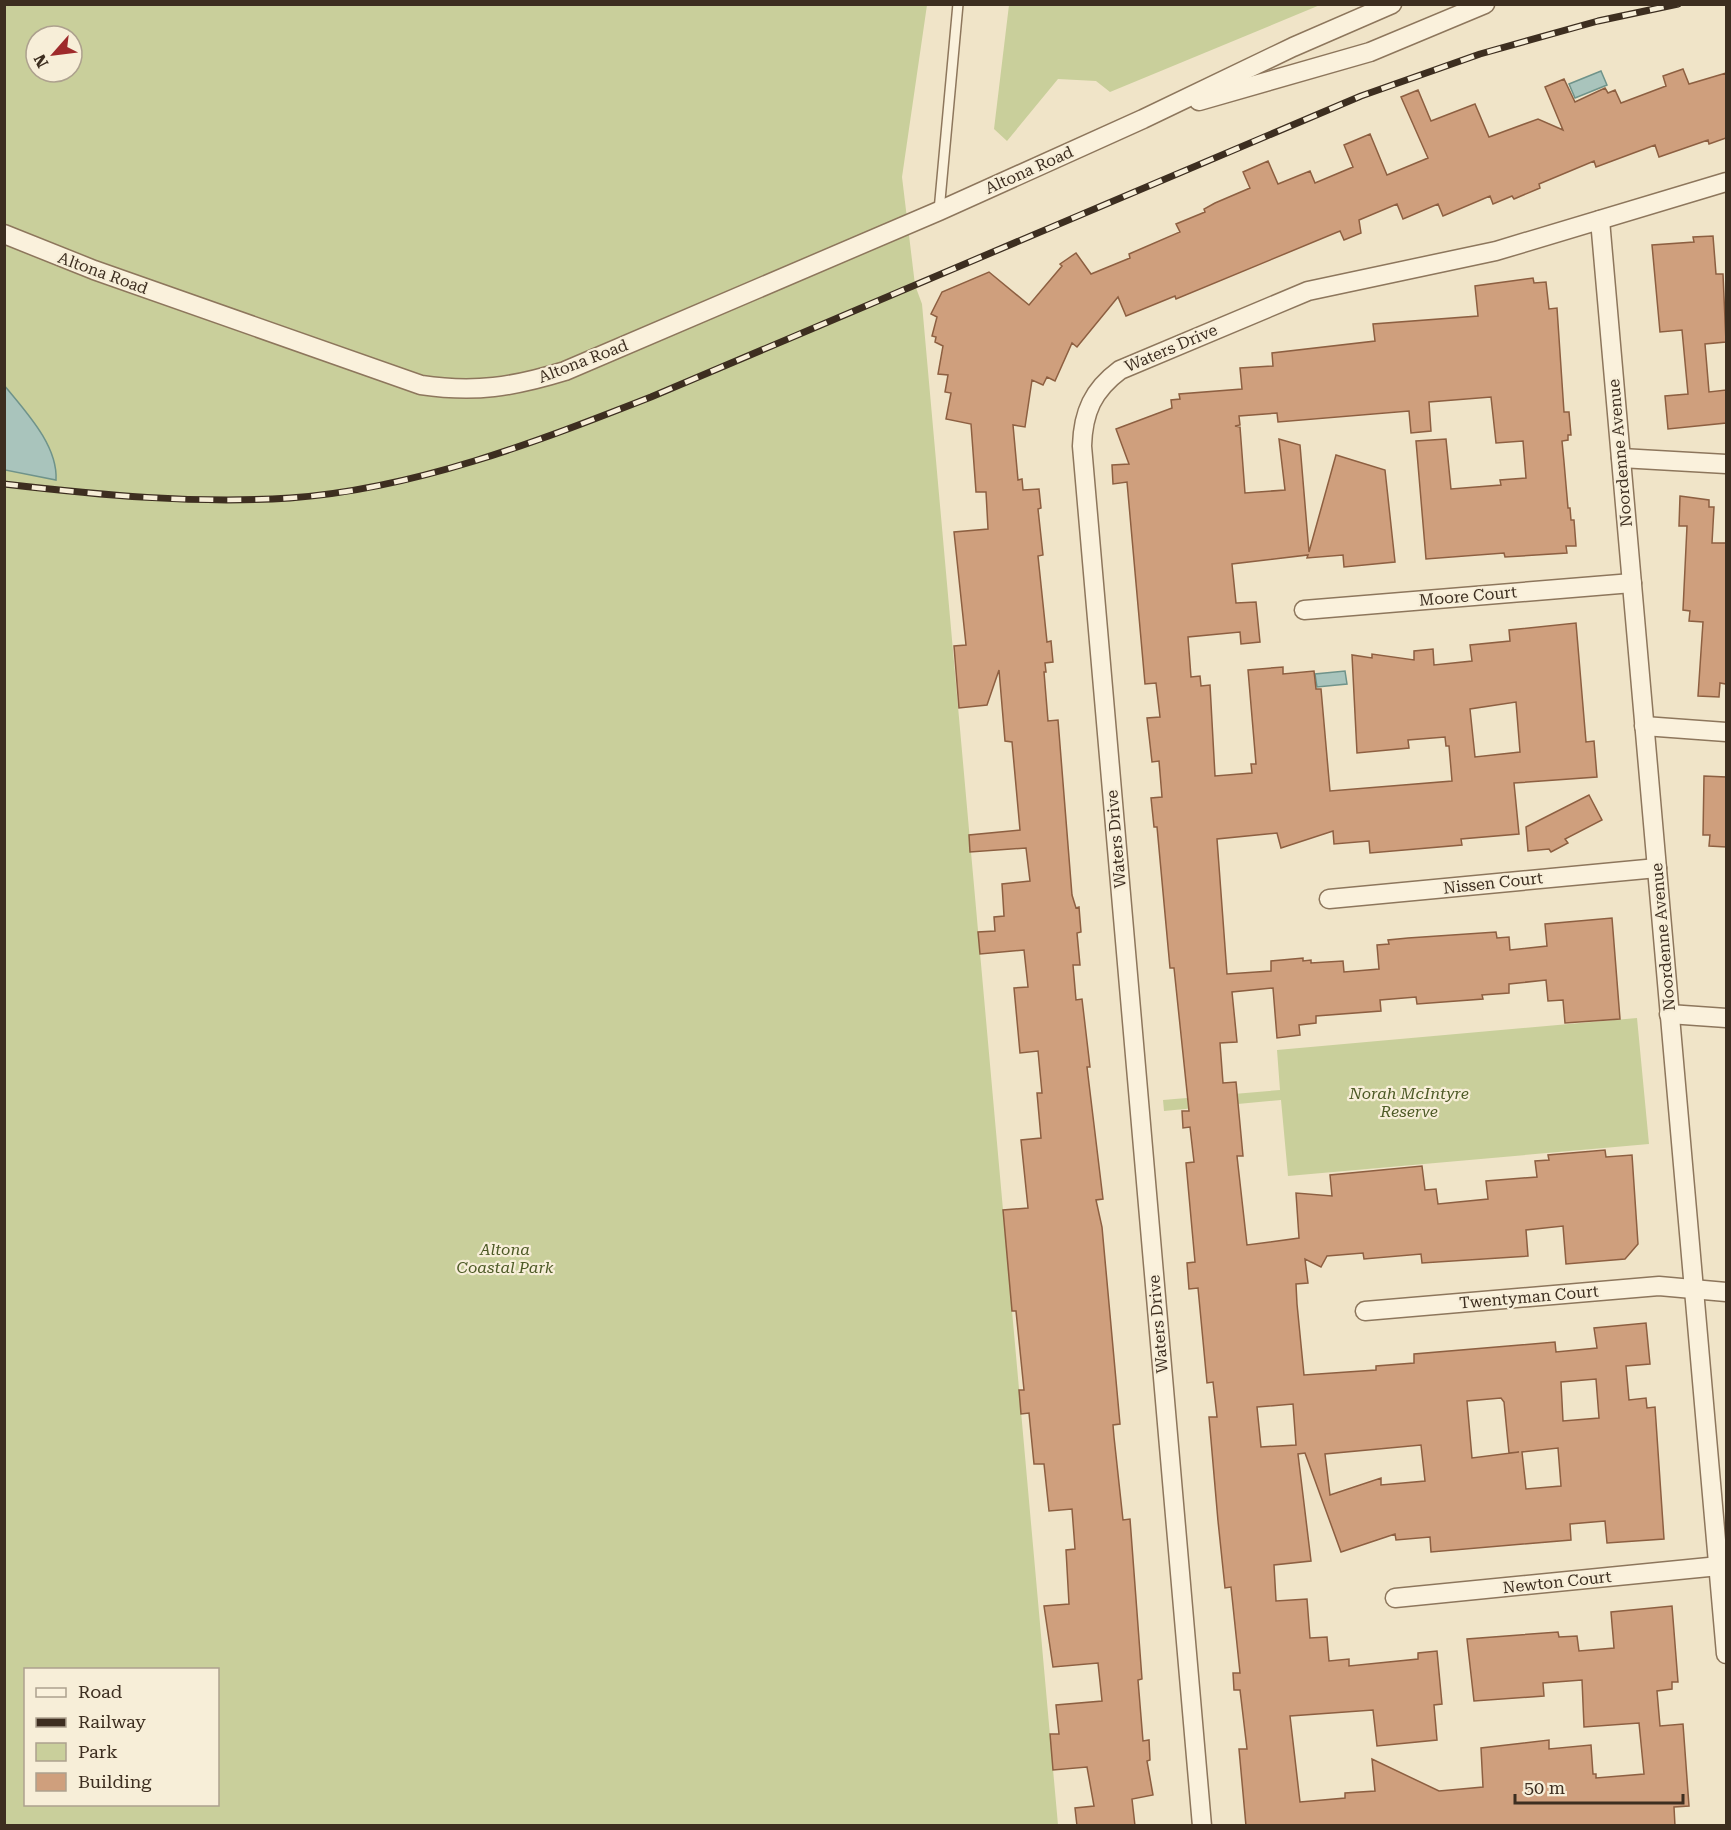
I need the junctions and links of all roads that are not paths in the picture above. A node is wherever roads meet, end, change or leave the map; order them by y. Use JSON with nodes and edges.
{"nodes":[{"id":1,"x":958,"y":4,"type":"edge"},
{"id":2,"x":1392,"y":4,"type":"edge"},
{"id":3,"x":1485,"y":4,"type":"edge"},
{"id":4,"x":1143,"y":119,"type":"junction"},
{"id":5,"x":1726,"y":182,"type":"edge"},
{"id":6,"x":939,"y":210,"type":"junction"},
{"id":7,"x":1600,"y":220,"type":"junction"},
{"id":8,"x":4,"y":234,"type":"edge"},
{"id":9,"x":1621,"y":458,"type":"junction"},
{"id":10,"x":1726,"y":464,"type":"edge"},
{"id":11,"x":1632,"y":583,"type":"junction"},
{"id":12,"x":1304,"y":610,"type":"dead end"},
{"id":13,"x":1644,"y":726,"type":"junction"},
{"id":14,"x":1726,"y":732,"type":"edge"},
{"id":15,"x":1657,"y":868,"type":"junction"},
{"id":16,"x":1329,"y":899,"type":"dead end"},
{"id":17,"x":1669,"y":1014,"type":"junction"},
{"id":18,"x":1726,"y":1018,"type":"edge"},
{"id":19,"x":1693,"y":1289,"type":"junction"},
{"id":20,"x":1726,"y":1292,"type":"edge"},
{"id":21,"x":1365,"y":1311,"type":"dead end"},
{"id":22,"x":1719,"y":1566,"type":"junction"},
{"id":23,"x":1395,"y":1598,"type":"dead end"},
{"id":24,"x":1726,"y":1654,"type":"edge"},
{"id":25,"x":1202,"y":1826,"type":"edge"}],
"edges":[{"from":1,"to":6,"type":"lane"},
{"from":2,"to":4,"type":"street","name":"Altona Road"},
{"from":3,"to":4,"type":"street","name":"Altona Road"},
{"from":4,"to":6,"type":"street","name":"Altona Road"},
{"from":5,"to":7,"type":"street","name":"Waters Drive"},
{"from":6,"to":8,"type":"street","name":"Altona Road"},
{"from":7,"to":9,"type":"street","name":"Noordenne Avenue"},
{"from":7,"to":25,"type":"street","name":"Waters Drive"},
{"from":9,"to":10,"type":"street"},
{"from":9,"to":11,"type":"street","name":"Noordenne Avenue"},
{"from":11,"to":12,"type":"street","name":"Moore Court"},
{"from":11,"to":13,"type":"street","name":"Noordenne Avenue"},
{"from":13,"to":14,"type":"street"},
{"from":13,"to":15,"type":"street","name":"Noordenne Avenue"},
{"from":15,"to":16,"type":"street","name":"Nissen Court"},
{"from":15,"to":17,"type":"street","name":"Noordenne Avenue"},
{"from":17,"to":18,"type":"street"},
{"from":17,"to":19,"type":"street","name":"Noordenne Avenue"},
{"from":19,"to":20,"type":"street","name":"Twentyman Court"},
{"from":19,"to":21,"type":"street","name":"Twentyman Court"},
{"from":19,"to":22,"type":"street","name":"Noordenne Avenue"},
{"from":22,"to":23,"type":"street","name":"Newton Court"},
{"from":22,"to":24,"type":"street","name":"Noordenne Avenue"}]}
